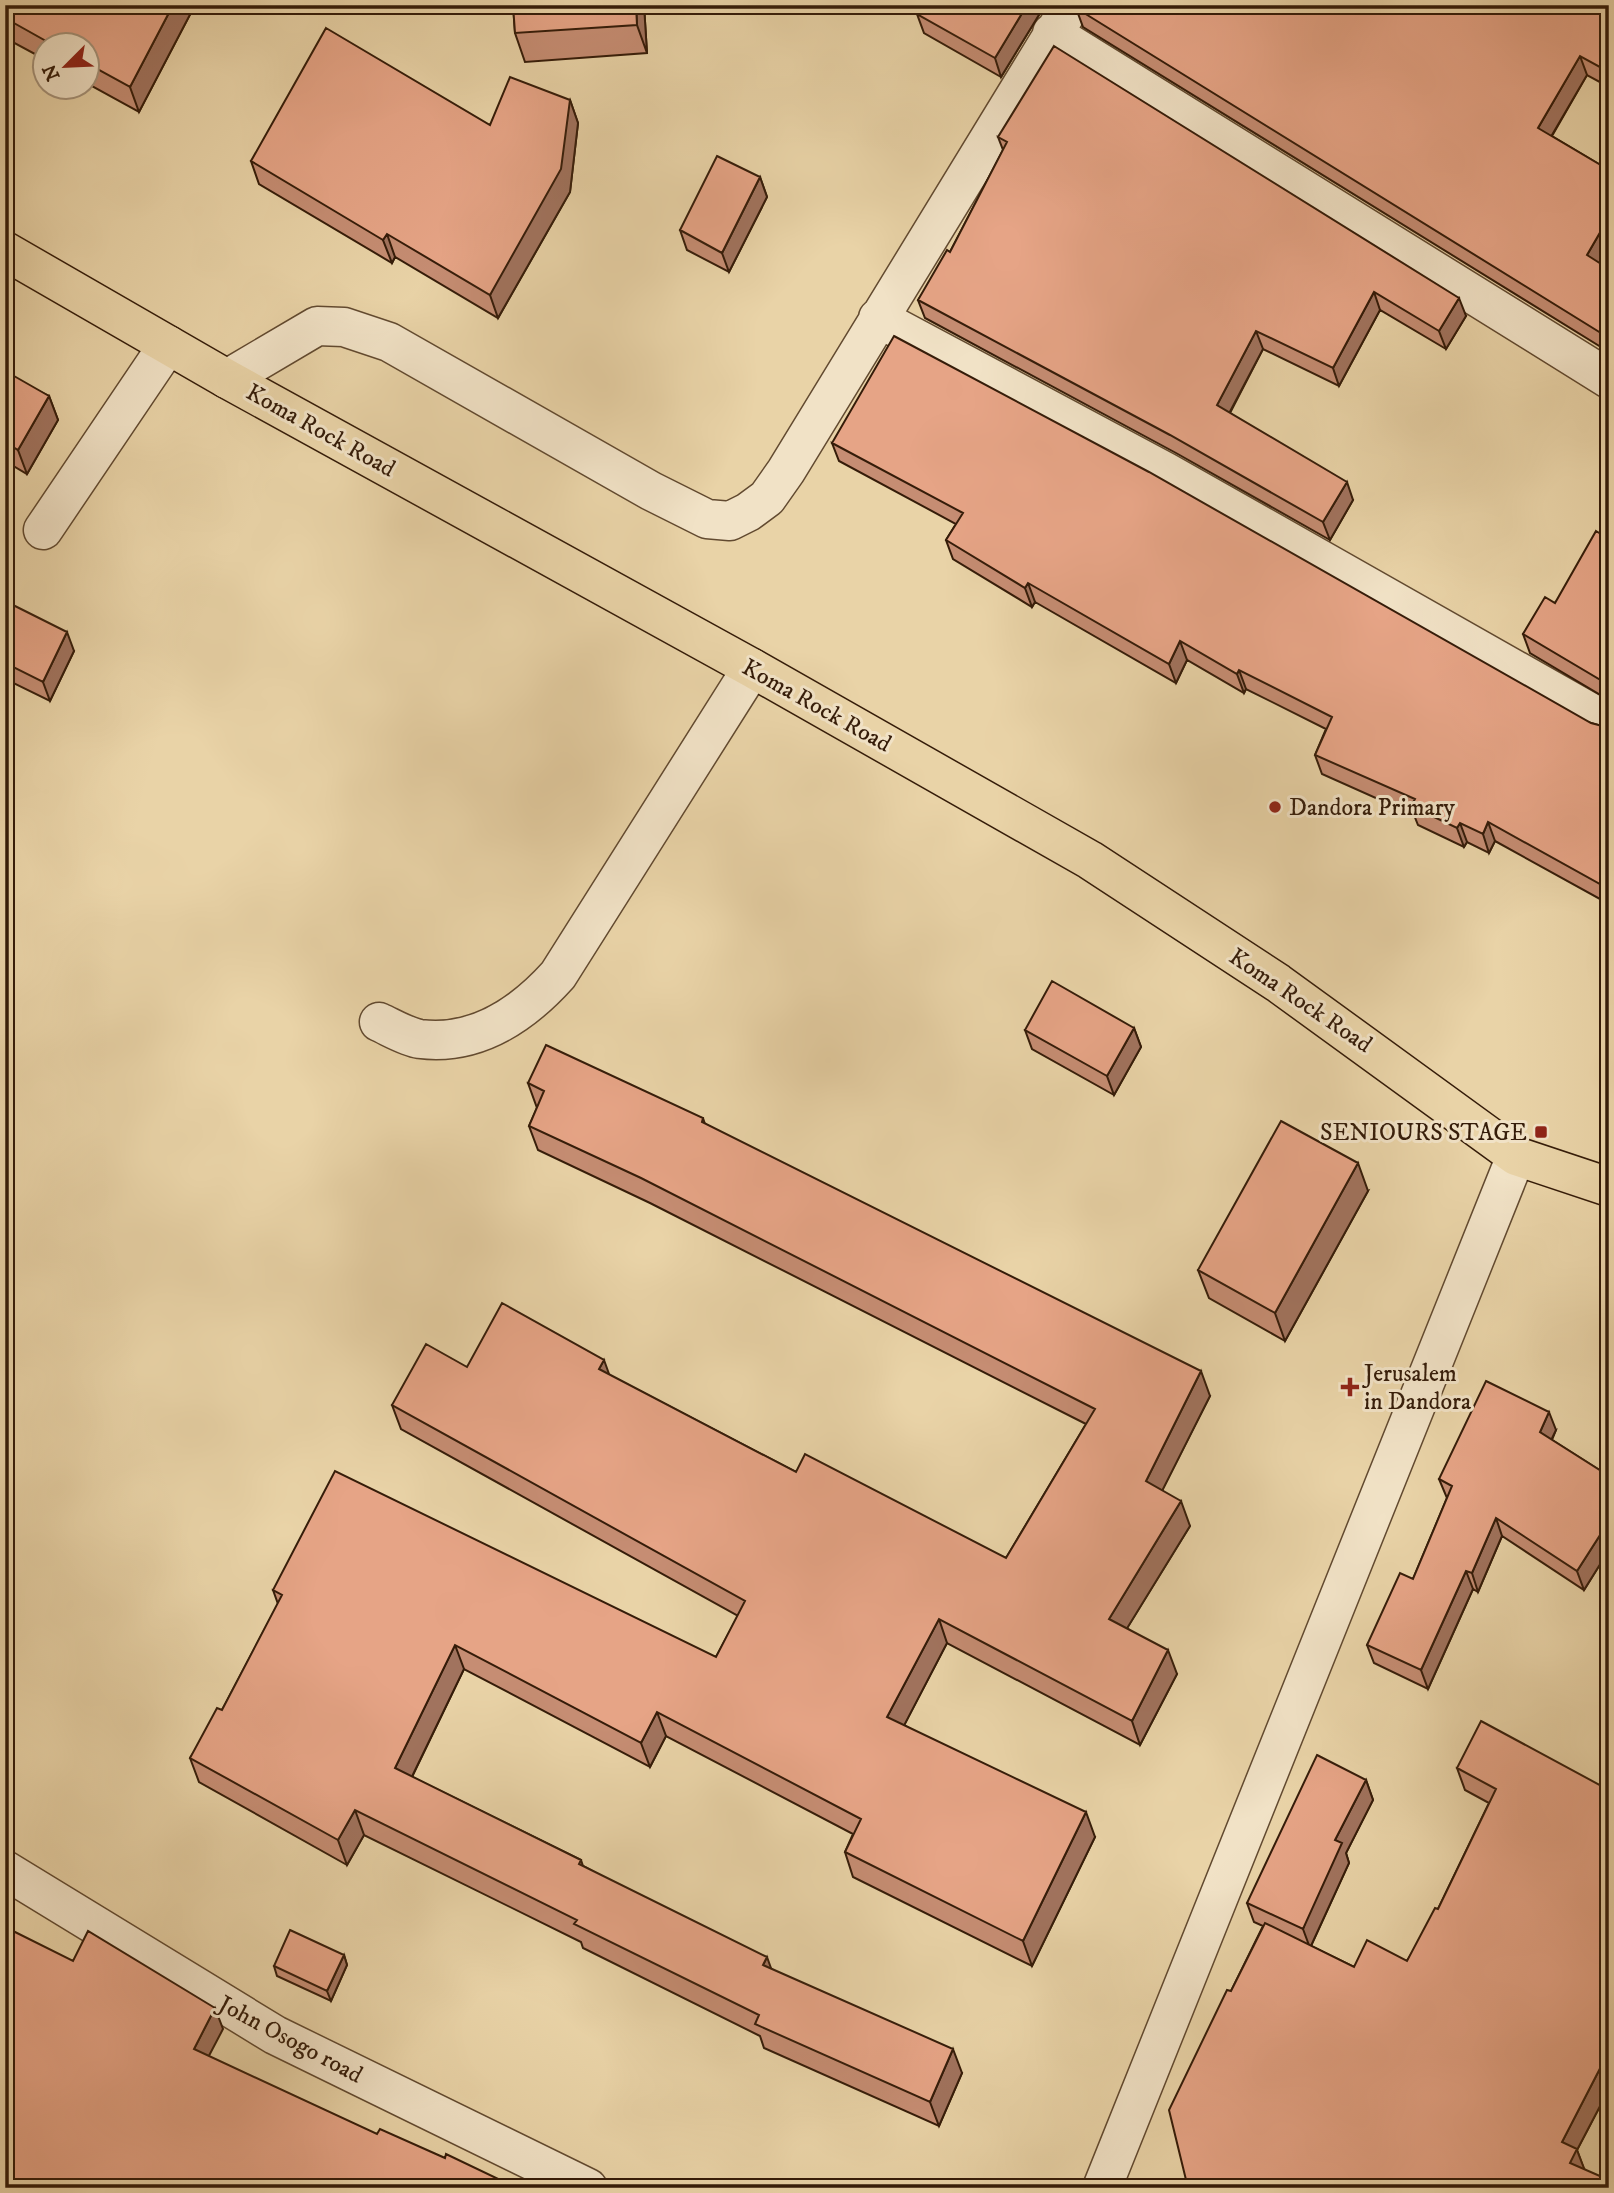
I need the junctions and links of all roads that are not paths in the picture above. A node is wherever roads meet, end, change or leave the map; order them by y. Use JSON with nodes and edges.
{"nodes":[{"id":1,"x":1062,"y":19,"type":"edge"},
{"id":2,"x":5,"y":251,"type":"edge"},
{"id":3,"x":878,"y":318,"type":"junction"},
{"id":4,"x":168,"y":345,"type":"junction"},
{"id":5,"x":228,"y":379,"type":"junction"},
{"id":6,"x":1609,"y":379,"type":"edge"},
{"id":7,"x":43,"y":530,"type":"dead end"},
{"id":8,"x":752,"y":668,"type":"junction"},
{"id":9,"x":1609,"y":723,"type":"edge"},
{"id":10,"x":379,"y":1022,"type":"dead end"},
{"id":11,"x":1516,"y":1156,"type":"junction"},
{"id":12,"x":1609,"y":1187,"type":"edge"},
{"id":13,"x":5,"y":1870,"type":"edge"},
{"id":14,"x":588,"y":2188,"type":"edge"},
{"id":15,"x":1102,"y":2188,"type":"edge"}],
"edges":[{"from":1,"to":3,"type":"street"},
{"from":1,"to":6,"type":"street"},
{"from":2,"to":4,"type":"main road","name":"Koma Rock Road"},
{"from":3,"to":5,"type":"street"},
{"from":3,"to":9,"type":"street"},
{"from":4,"to":5,"type":"main road","name":"Koma Rock Road"},
{"from":4,"to":7,"type":"street"},
{"from":5,"to":8,"type":"main road","name":"Koma Rock Road"},
{"from":8,"to":10,"type":"street"},
{"from":8,"to":11,"type":"main road","name":"Koma Rock Road"},
{"from":11,"to":12,"type":"main road","name":"Koma Rock Road"},
{"from":11,"to":15,"type":"street"},
{"from":13,"to":14,"type":"street","name":"John Osogo road"}]}
